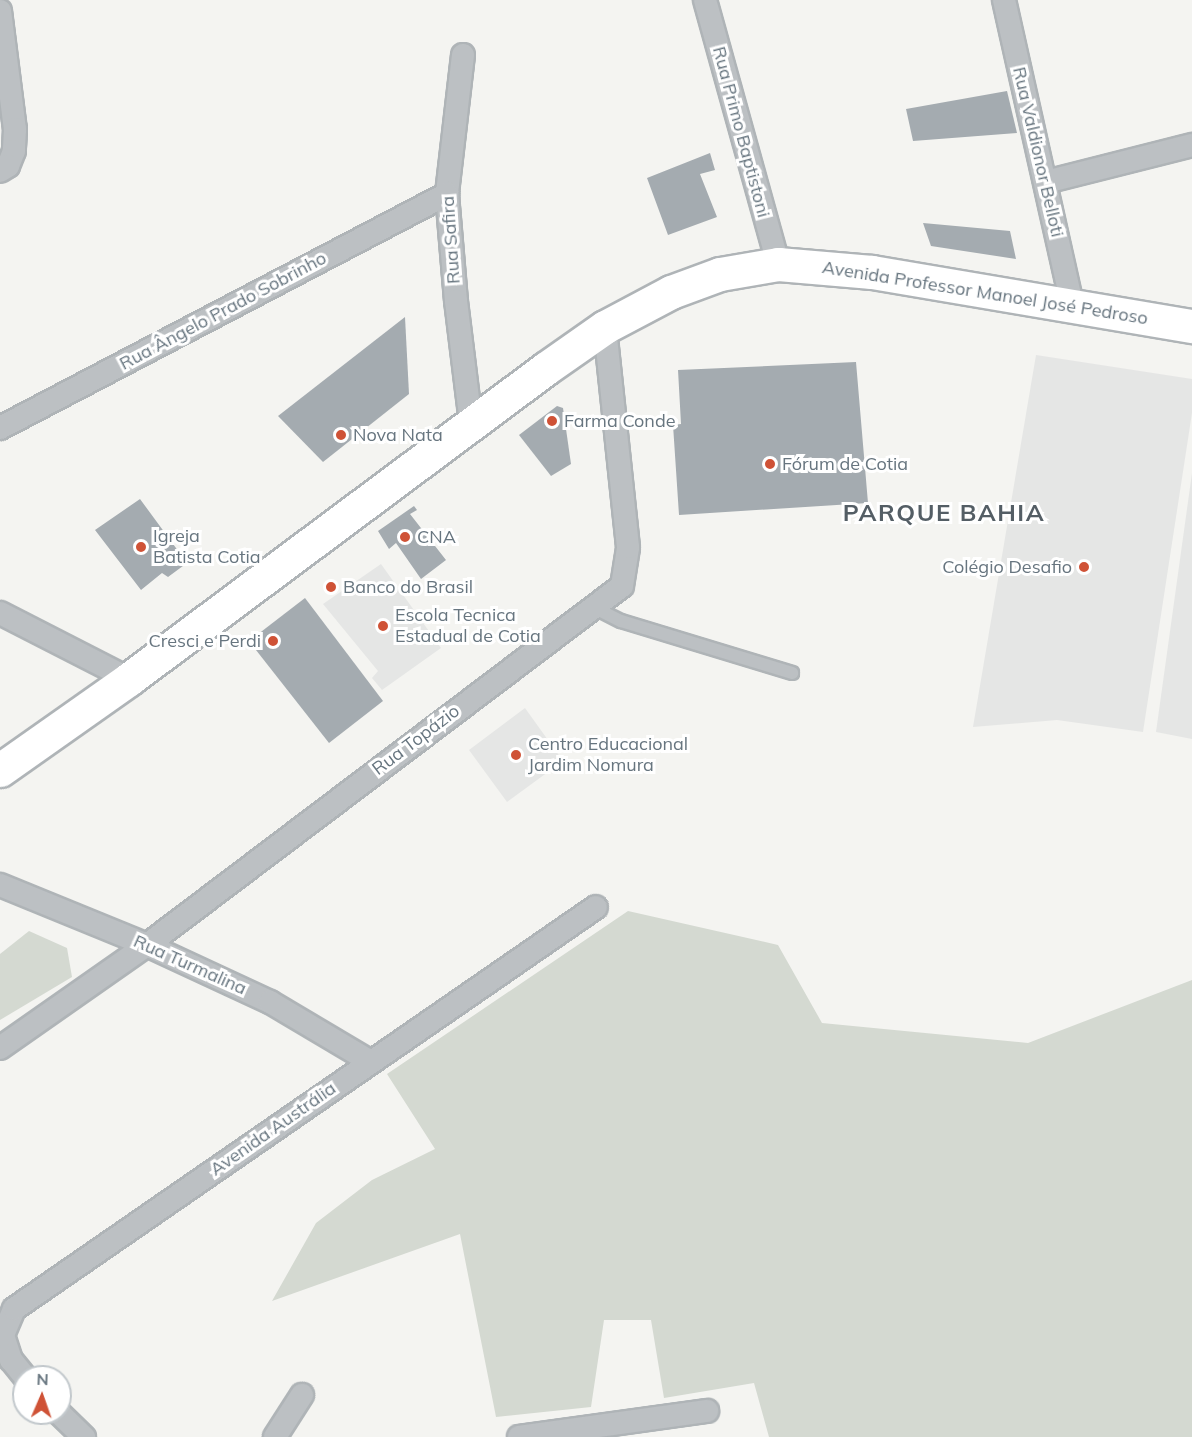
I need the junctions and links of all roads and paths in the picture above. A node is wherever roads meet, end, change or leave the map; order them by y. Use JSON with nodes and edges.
{"nodes":[{"id":1,"x":705,"y":0,"type":"edge"},
{"id":2,"x":1004,"y":0,"type":"edge"},
{"id":3,"x":0,"y":11,"type":"edge"},
{"id":4,"x":462,"y":55,"type":"dead end"},
{"id":5,"x":1192,"y":145,"type":"edge"},
{"id":6,"x":0,"y":171,"type":"edge"},
{"id":7,"x":1046,"y":182,"type":"junction"},
{"id":8,"x":447,"y":194,"type":"junction"},
{"id":9,"x":778,"y":264,"type":"junction"},
{"id":10,"x":1072,"y":304,"type":"junction"},
{"id":11,"x":1192,"y":326,"type":"edge"},
{"id":12,"x":605,"y":327,"type":"junction"},
{"id":13,"x":471,"y":424,"type":"junction"},
{"id":14,"x":0,"y":428,"type":"edge"},
{"id":15,"x":595,"y":608,"type":"junction"},
{"id":16,"x":0,"y":613,"type":"edge"},
{"id":17,"x":792,"y":674,"type":"dead end"},
{"id":18,"x":129,"y":679,"type":"junction"},
{"id":19,"x":0,"y":770,"type":"edge"},
{"id":20,"x":0,"y":885,"type":"edge"},
{"id":21,"x":596,"y":907,"type":"dead end"},
{"id":22,"x":147,"y":945,"type":"junction"},
{"id":23,"x":0,"y":1048,"type":"edge"},
{"id":24,"x":371,"y":1062,"type":"junction"},
{"id":25,"x":15,"y":1365,"type":"edge"},
{"id":26,"x":303,"y":1395,"type":"dead end"},
{"id":27,"x":707,"y":1411,"type":"dead end"},
{"id":28,"x":72,"y":1425,"type":"edge"},
{"id":29,"x":84,"y":1437,"type":"edge"},
{"id":30,"x":275,"y":1437,"type":"edge"},
{"id":31,"x":519,"y":1437,"type":"edge"}],
"edges":[{"from":1,"to":9,"type":"street","name":"Rua Primo Baptistoni"},
{"from":2,"to":7,"type":"street","name":"Rua Valdionor Belloti"},
{"from":3,"to":6,"type":"street"},
{"from":4,"to":8,"type":"street","name":"Rua Safira"},
{"from":5,"to":7,"type":"street"},
{"from":7,"to":10,"type":"street","name":"Rua Valdionor Belloti"},
{"from":8,"to":13,"type":"street","name":"Rua Safira"},
{"from":8,"to":14,"type":"street","name":"Rua Ângelo Prado Sobrinho"},
{"from":9,"to":10,"type":"main road","name":"Avenida Professor Manoel José Pedroso"},
{"from":9,"to":12,"type":"main road","name":"Avenida Professor Manoel José Pedroso"},
{"from":10,"to":11,"type":"main road","name":"Avenida Professor Manoel José Pedroso"},
{"from":12,"to":13,"type":"main road","name":"Avenida Professor Manoel José Pedroso"},
{"from":12,"to":15,"type":"street","name":"Rua Topázio"},
{"from":13,"to":18,"type":"main road","name":"Avenida Professor Manoel José Pedroso"},
{"from":15,"to":17,"type":"lane"},
{"from":15,"to":22,"type":"street","name":"Rua Topázio"},
{"from":16,"to":18,"type":"street"},
{"from":18,"to":19,"type":"main road","name":"Avenida Professor Manoel José Pedroso"},
{"from":20,"to":22,"type":"street","name":"Rua Turmalina"},
{"from":21,"to":24,"type":"street","name":"Avenida Austrália"},
{"from":22,"to":23,"type":"street","name":"Rua Topázio"},
{"from":22,"to":24,"type":"street","name":"Rua Turmalina"},
{"from":24,"to":25,"type":"street","name":"Avenida Austrália"},
{"from":26,"to":30,"type":"street"},
{"from":27,"to":31,"type":"street"},
{"from":28,"to":29,"type":"street"}]}
